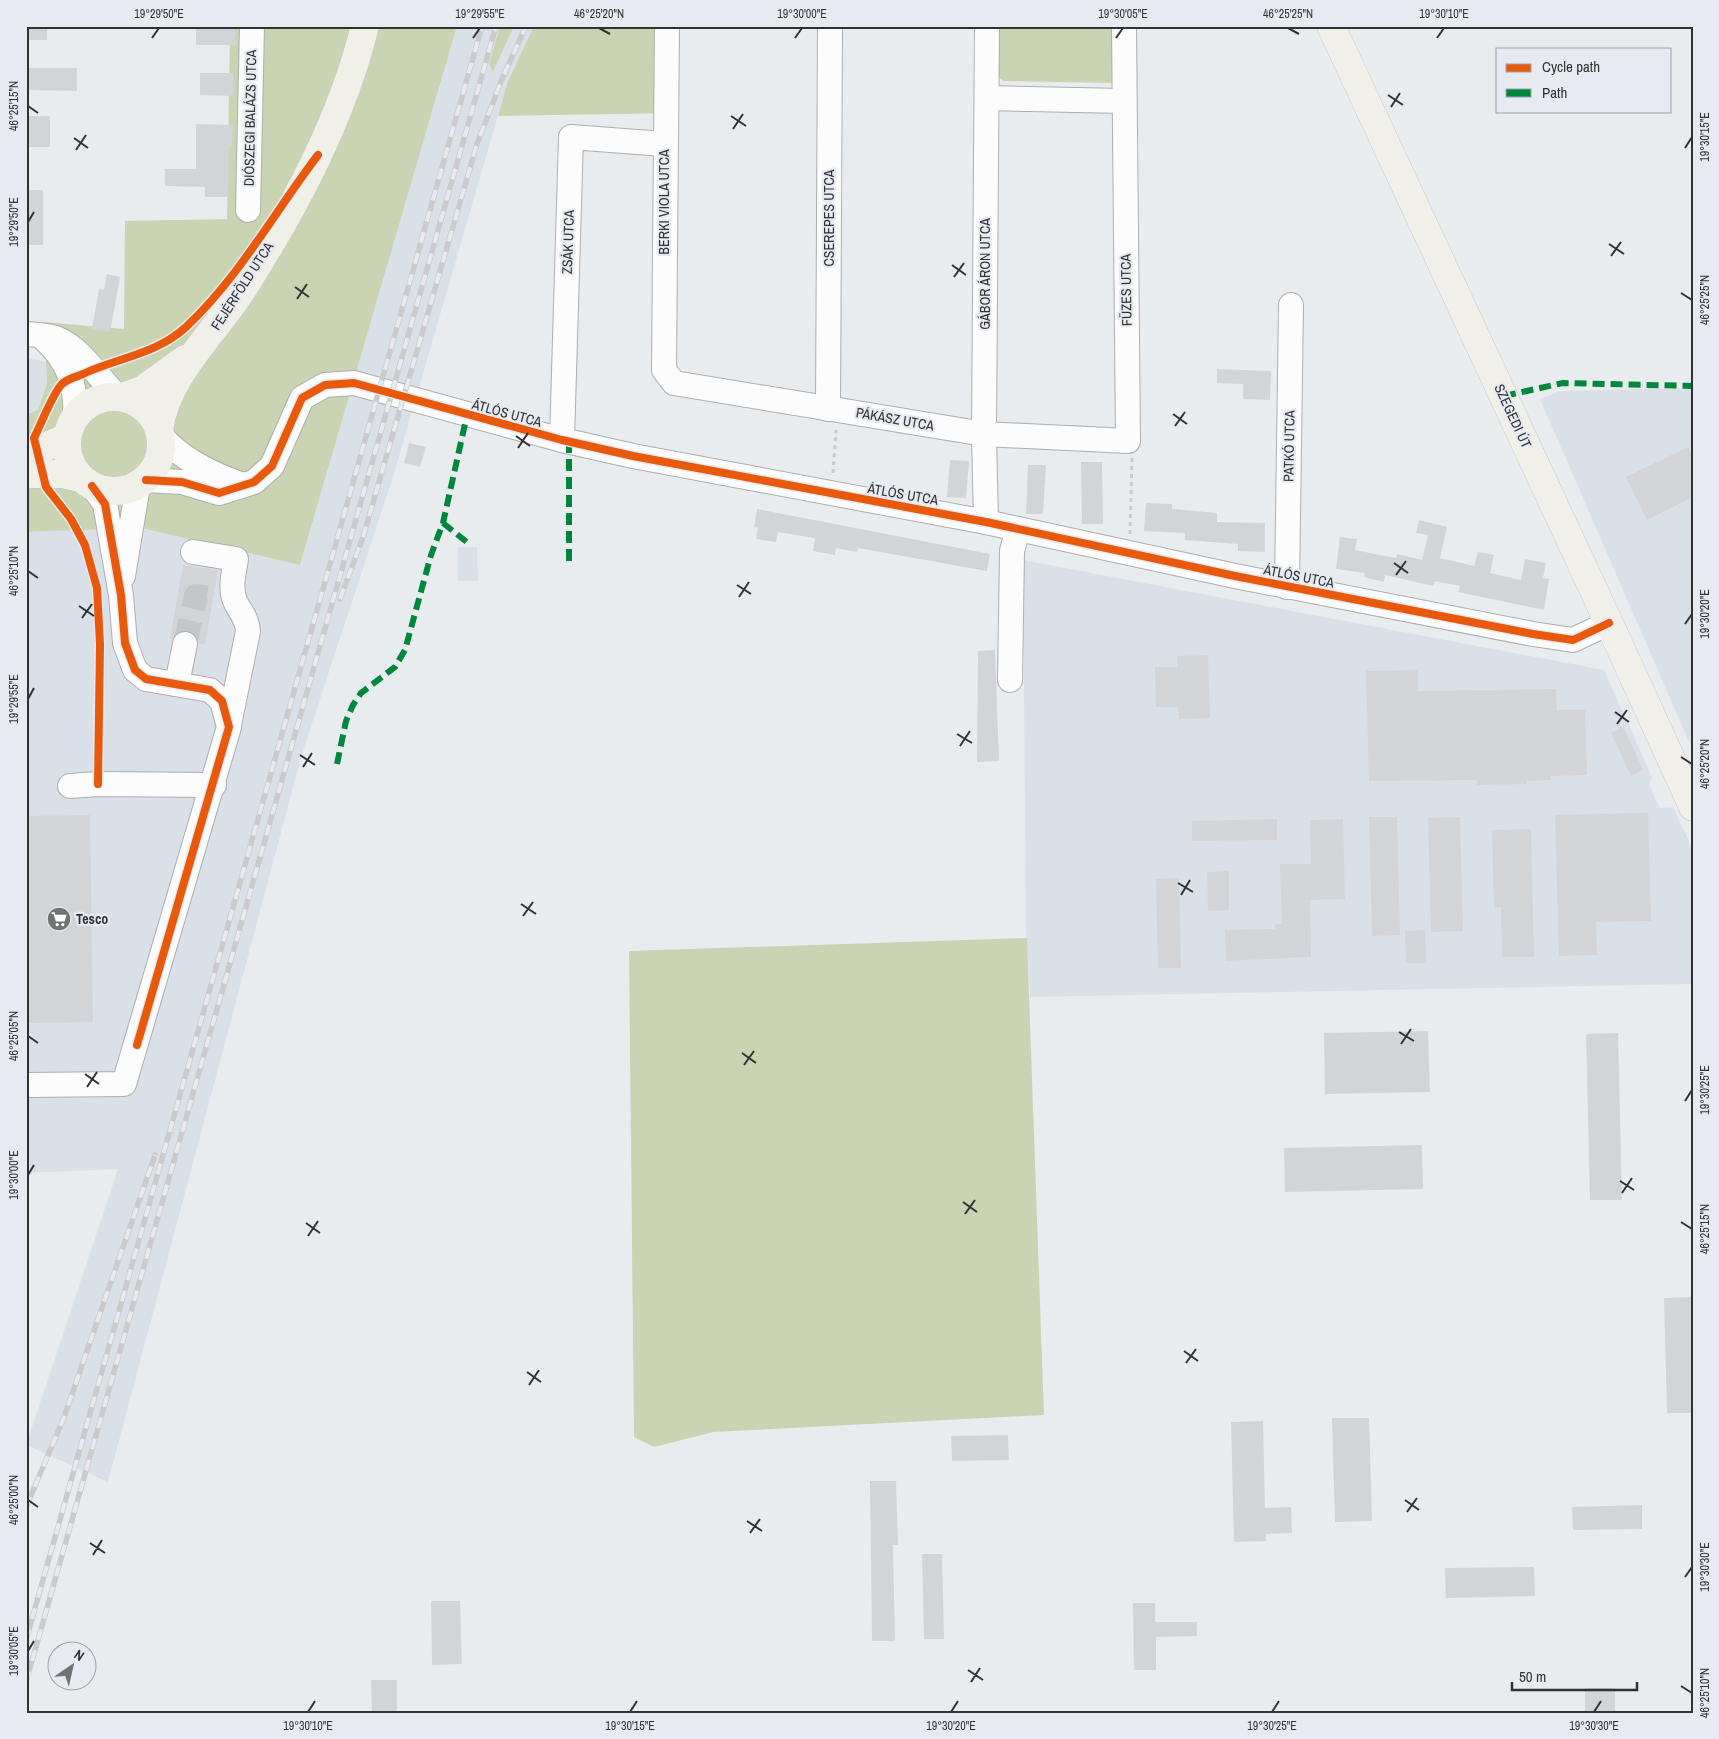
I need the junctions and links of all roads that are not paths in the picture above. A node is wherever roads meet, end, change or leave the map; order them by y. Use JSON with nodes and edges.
{"nodes":[{"id":1,"x":252,"y":26,"type":"edge"},
{"id":2,"x":365,"y":26,"type":"edge"},
{"id":3,"x":667,"y":26,"type":"edge"},
{"id":4,"x":830,"y":26,"type":"edge"},
{"id":5,"x":987,"y":26,"type":"edge"},
{"id":6,"x":1124,"y":26,"type":"edge"},
{"id":7,"x":1331,"y":26,"type":"edge"},
{"id":8,"x":987,"y":98,"type":"junction"},
{"id":9,"x":1124,"y":101,"type":"junction"},
{"id":10,"x":664,"y":144,"type":"junction"},
{"id":11,"x":248,"y":210,"type":"dead end"},
{"id":12,"x":1291,"y":305,"type":"dead end"},
{"id":13,"x":33,"y":335,"type":"edge"},
{"id":14,"x":197,"y":351,"type":"junction"},
{"id":15,"x":667,"y":376,"type":"joint"},
{"id":16,"x":120,"y":397,"type":"junction"},
{"id":17,"x":833,"y":409,"type":"junction"},
{"id":18,"x":71,"y":427,"type":"junction"},
{"id":19,"x":160,"y":432,"type":"junction"},
{"id":20,"x":984,"y":434,"type":"junction"},
{"id":21,"x":562,"y":440,"type":"junction"},
{"id":22,"x":1128,"y":441,"type":"joint"},
{"id":23,"x":26,"y":456,"type":"edge"},
{"id":24,"x":26,"y":474,"type":"edge"},
{"id":25,"x":86,"y":482,"type":"junction"},
{"id":26,"x":142,"y":483,"type":"junction"},
{"id":27,"x":244,"y":486,"type":"junction"},
{"id":28,"x":986,"y":522,"type":"junction"},
{"id":29,"x":1018,"y":530,"type":"junction"},
{"id":30,"x":193,"y":552,"type":"dead end"},
{"id":31,"x":1287,"y":587,"type":"junction"},
{"id":32,"x":121,"y":595,"type":"junction"},
{"id":33,"x":1609,"y":623,"type":"junction"},
{"id":34,"x":185,"y":644,"type":"tunnel mouth"},
{"id":35,"x":1010,"y":680,"type":"dead end"},
{"id":36,"x":176,"y":684,"type":"junction"},
{"id":37,"x":229,"y":727,"type":"junction"},
{"id":38,"x":214,"y":785,"type":"junction"},
{"id":39,"x":70,"y":786,"type":"dead end"},
{"id":40,"x":1693,"y":807,"type":"edge"},
{"id":41,"x":26,"y":1085,"type":"edge"}],
"edges":[{"from":1,"to":11,"type":"street","name":"DIÓSZEGI BALÁZS UTCA"},
{"from":2,"to":14,"type":"main road","name":"FEJÉRFÖLD UTCA"},
{"from":3,"to":10,"type":"street","name":"BERKI VIOLA UTCA"},
{"from":4,"to":17,"type":"street","name":"CSEREPES UTCA"},
{"from":5,"to":8,"type":"street","name":"GÁBOR ÁRON UTCA"},
{"from":6,"to":9,"type":"street","name":"FÜZES UTCA"},
{"from":7,"to":33,"type":"main road","name":"SZEGEDI ÚT"},
{"from":8,"to":9,"type":"street"},
{"from":8,"to":20,"type":"street","name":"GÁBOR ÁRON UTCA"},
{"from":9,"to":22,"type":"street","name":"FÜZES UTCA"},
{"from":10,"to":15,"type":"street","name":"BERKI VIOLA UTCA"},
{"from":10,"to":21,"type":"street","name":"ZSÁK UTCA"},
{"from":12,"to":31,"type":"street","name":"PATKÓ UTCA"},
{"from":13,"to":16,"type":"street"},
{"from":13,"to":18,"type":"street"},
{"from":14,"to":16,"type":"main road"},
{"from":14,"to":19,"type":"main road"},
{"from":15,"to":17,"type":"street","name":"PÁKÁSZ UTCA"},
{"from":16,"to":18,"type":"main road"},
{"from":16,"to":19,"type":"main road"},
{"from":17,"to":20,"type":"street","name":"PÁKÁSZ UTCA"},
{"from":18,"to":23,"type":"main road"},
{"from":18,"to":25,"type":"main road"},
{"from":19,"to":26,"type":"main road"},
{"from":19,"to":27,"type":"street"},
{"from":20,"to":22,"type":"street","name":"PÁKÁSZ UTCA"},
{"from":20,"to":28,"type":"street","name":"GÁBOR ÁRON UTCA"},
{"from":21,"to":27,"type":"street","name":"ÁTLÓS UTCA"},
{"from":21,"to":28,"type":"street","name":"ÁTLÓS UTCA"},
{"from":24,"to":25,"type":"main road"},
{"from":25,"to":26,"type":"main road"},
{"from":25,"to":32,"type":"street"},
{"from":26,"to":27,"type":"street","name":"ÁTLÓS UTCA"},
{"from":26,"to":32,"type":"street"},
{"from":28,"to":29,"type":"street","name":"ÁTLÓS UTCA"},
{"from":29,"to":31,"type":"street","name":"ÁTLÓS UTCA"},
{"from":29,"to":35,"type":"street"},
{"from":30,"to":37,"type":"street"},
{"from":31,"to":33,"type":"street","name":"ÁTLÓS UTCA"},
{"from":32,"to":36,"type":"street"},
{"from":33,"to":40,"type":"main road","name":"SZEGEDI ÚT"},
{"from":34,"to":36,"type":"street"},
{"from":36,"to":37,"type":"street"},
{"from":37,"to":38,"type":"street"},
{"from":38,"to":39,"type":"street"},
{"from":38,"to":41,"type":"street"}]}
